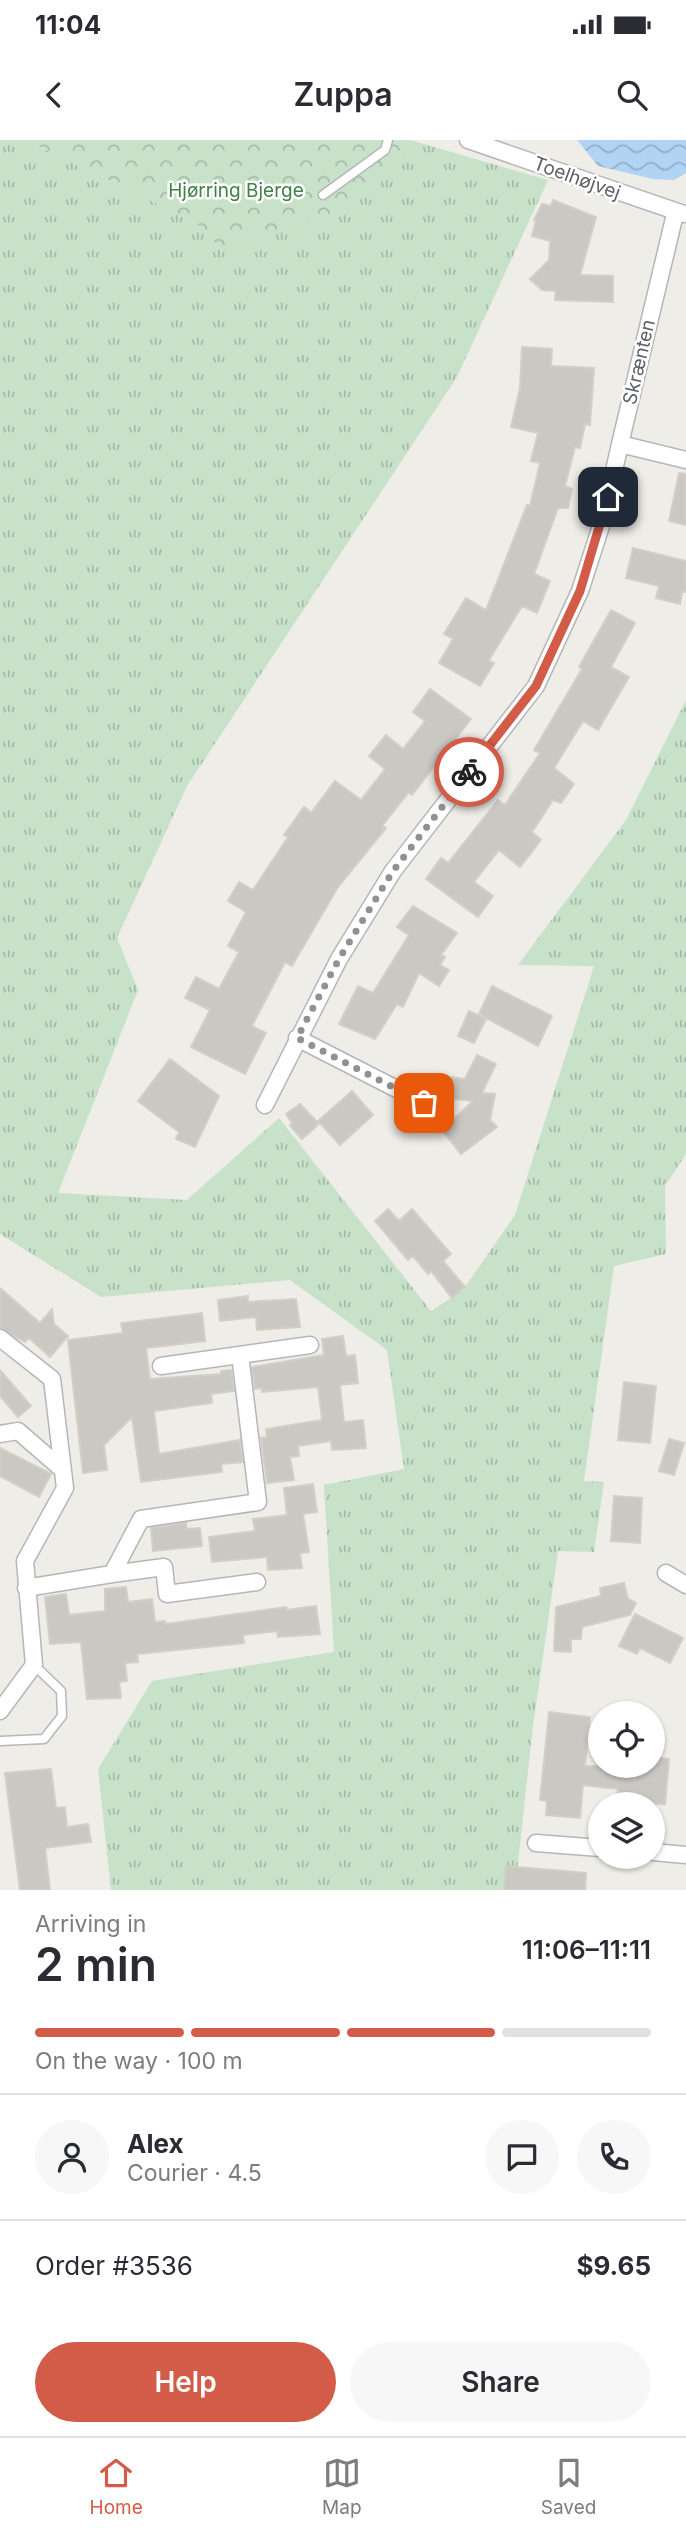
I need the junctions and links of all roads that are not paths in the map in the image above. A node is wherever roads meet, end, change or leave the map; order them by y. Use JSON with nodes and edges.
{"nodes":[{"id":1,"x":388,"y":140,"type":"edge"},
{"id":2,"x":468,"y":140,"type":"edge"},
{"id":3,"x":323,"y":195,"type":"dead end"},
{"id":4,"x":681,"y":214,"type":"edge"},
{"id":5,"x":620,"y":444,"type":"junction"},
{"id":6,"x":686,"y":460,"type":"edge"},
{"id":7,"x":297,"y":1038,"type":"junction"},
{"id":8,"x":424,"y":1103,"type":"dead end"},
{"id":9,"x":265,"y":1105,"type":"dead end"},
{"id":10,"x":0,"y":1338,"type":"edge"},
{"id":11,"x":310,"y":1345,"type":"dead end"},
{"id":12,"x":240,"y":1355,"type":"junction"},
{"id":13,"x":161,"y":1366,"type":"dead end"},
{"id":14,"x":0,"y":1434,"type":"edge"},
{"id":15,"x":63,"y":1470,"type":"junction"},
{"id":16,"x":666,"y":1573,"type":"dead end"},
{"id":17,"x":111,"y":1574,"type":"junction"},
{"id":18,"x":257,"y":1582,"type":"dead end"},
{"id":19,"x":686,"y":1585,"type":"edge"},
{"id":20,"x":26,"y":1588,"type":"junction"},
{"id":21,"x":34,"y":1665,"type":"junction"},
{"id":22,"x":0,"y":1711,"type":"edge"},
{"id":23,"x":0,"y":1741,"type":"edge"},
{"id":24,"x":536,"y":1843,"type":"dead end"},
{"id":25,"x":588,"y":1847,"type":"edge"},
{"id":26,"x":665,"y":1853,"type":"edge"},
{"id":27,"x":686,"y":1855,"type":"edge"}],
"edges":[{"from":1,"to":3,"type":"lane"},
{"from":2,"to":4,"type":"street","name":"Toelhøjvej"},
{"from":4,"to":5,"type":"street","name":"Skrænten"},
{"from":5,"to":6,"type":"street"},
{"from":5,"to":7,"type":"street","name":"Skrænten"},
{"from":7,"to":8,"type":"street"},
{"from":7,"to":9,"type":"street","name":"Skrænten"},
{"from":10,"to":15,"type":"street"},
{"from":11,"to":12,"type":"street"},
{"from":12,"to":13,"type":"street"},
{"from":12,"to":17,"type":"street"},
{"from":14,"to":15,"type":"street"},
{"from":15,"to":20,"type":"street"},
{"from":16,"to":19,"type":"street"},
{"from":17,"to":18,"type":"street"},
{"from":17,"to":20,"type":"street"},
{"from":20,"to":21,"type":"street"},
{"from":21,"to":22,"type":"street"},
{"from":21,"to":23,"type":"lane"},
{"from":24,"to":25,"type":"street"},
{"from":26,"to":27,"type":"street"}]}
